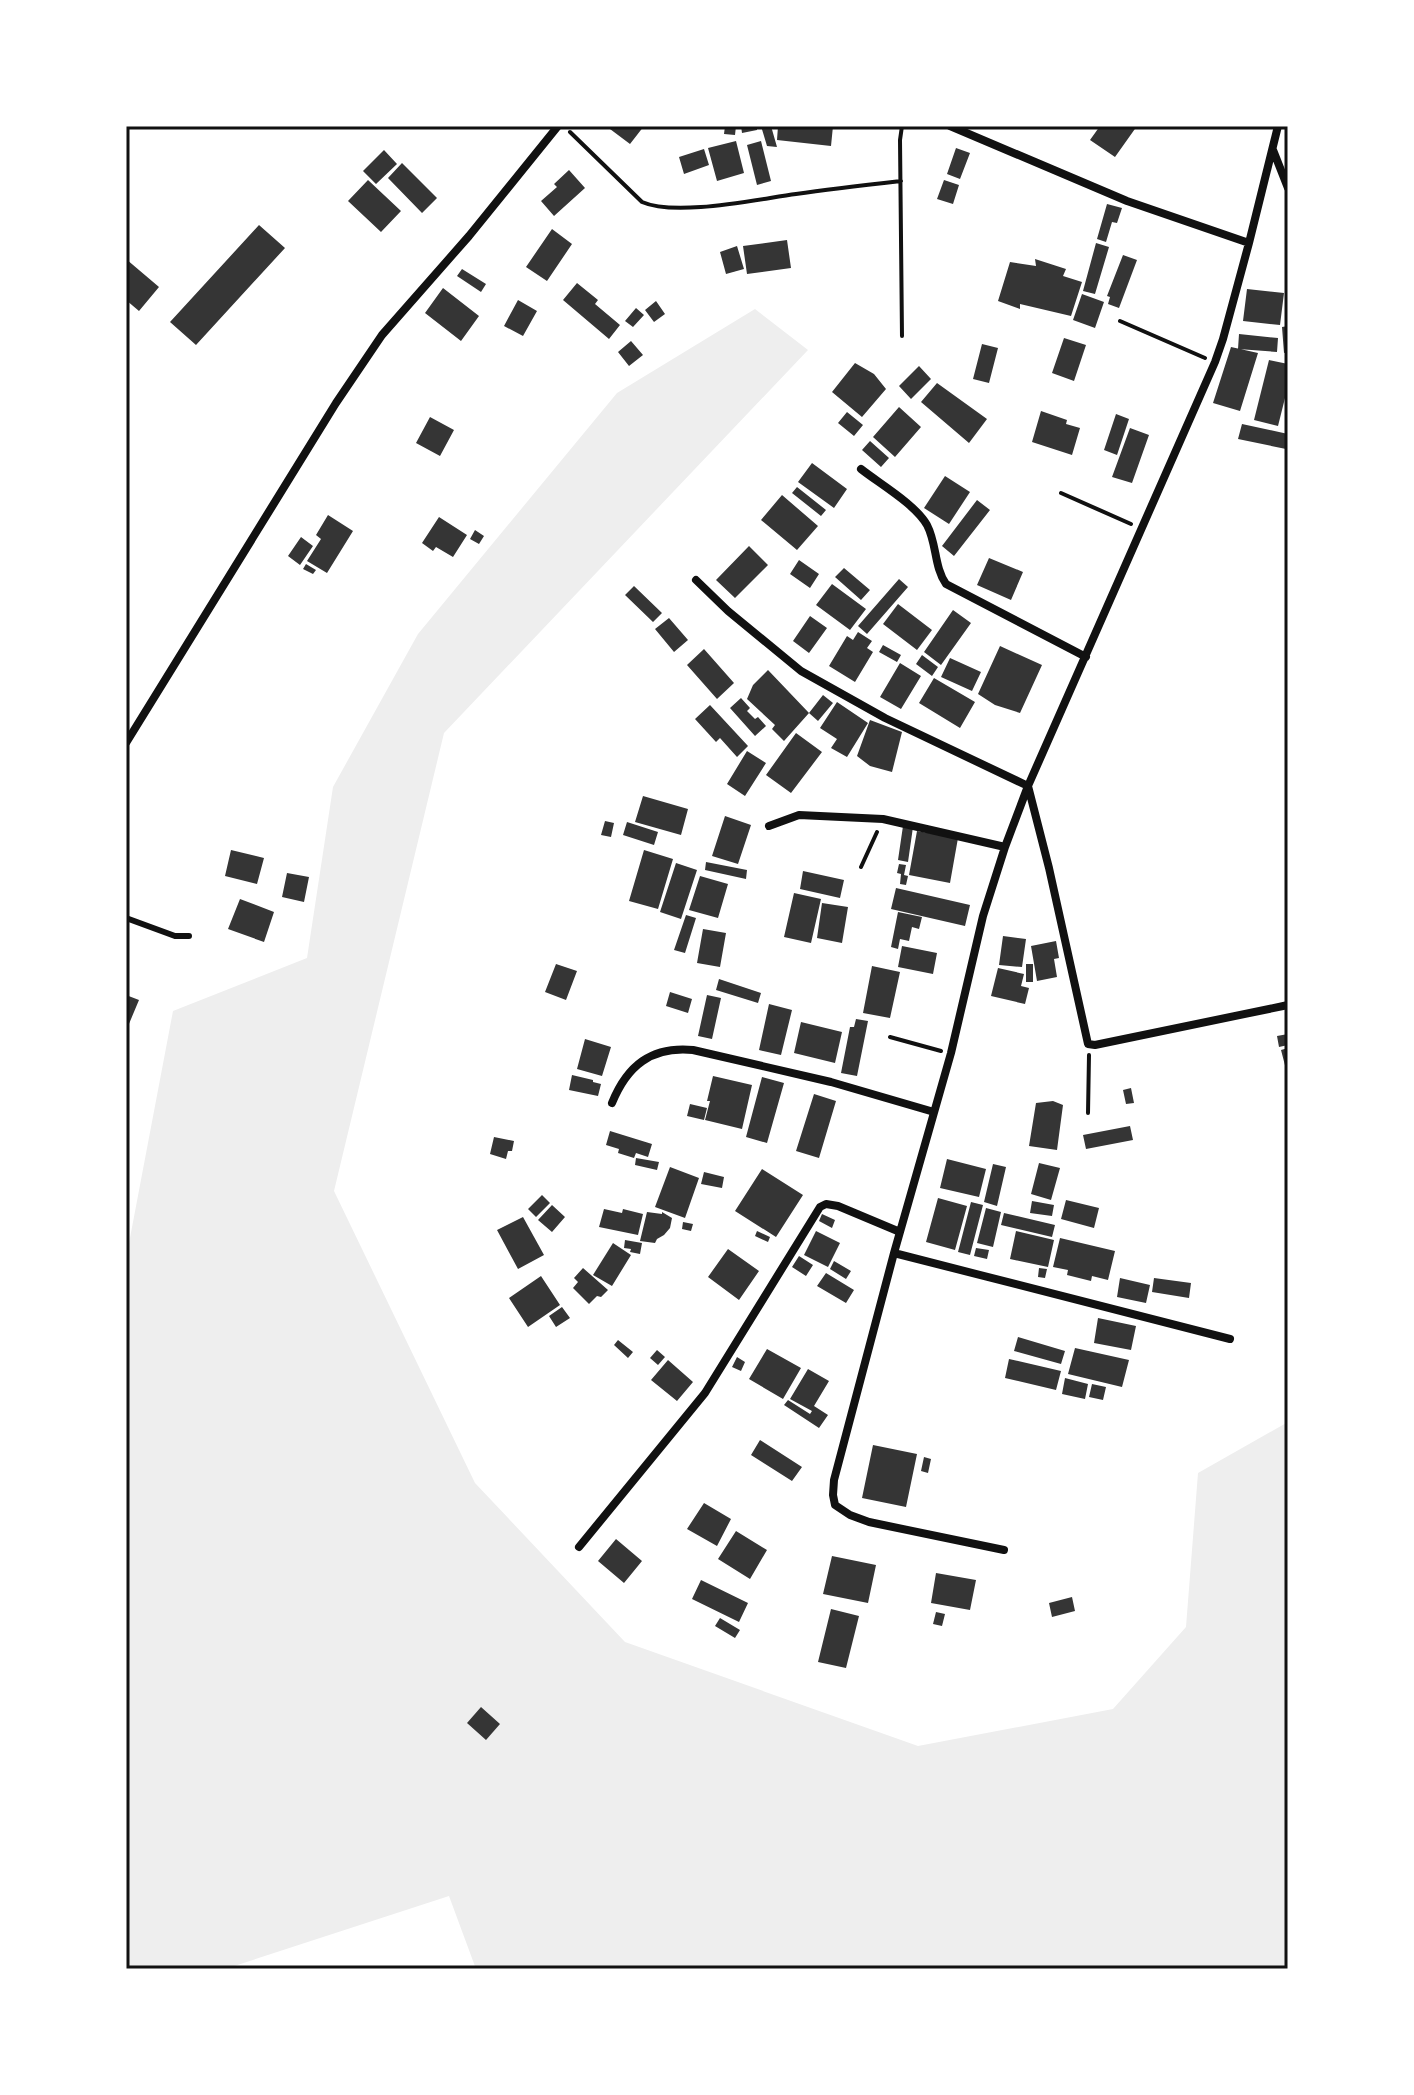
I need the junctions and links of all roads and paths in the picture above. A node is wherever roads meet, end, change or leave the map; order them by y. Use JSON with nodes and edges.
{"nodes":[{"id":1,"x":561,"y":126,"type":"edge"},
{"id":2,"x":902,"y":126,"type":"edge"},
{"id":3,"x":950,"y":126,"type":"edge"},
{"id":4,"x":1278,"y":126,"type":"edge"},
{"id":5,"x":1273,"y":149,"type":"junction"},
{"id":6,"x":901,"y":181,"type":"junction"},
{"id":7,"x":1288,"y":188,"type":"edge"},
{"id":8,"x":1249,"y":243,"type":"junction"},
{"id":9,"x":1120,"y":321,"type":"dead end"},
{"id":10,"x":902,"y":336,"type":"dead end"},
{"id":11,"x":1215,"y":362,"type":"junction"},
{"id":12,"x":861,"y":469,"type":"dead end"},
{"id":13,"x":1061,"y":493,"type":"dead end"},
{"id":14,"x":1140,"y":528,"type":"junction"},
{"id":15,"x":696,"y":580,"type":"dead end"},
{"id":16,"x":1086,"y":657,"type":"junction"},
{"id":17,"x":126,"y":743,"type":"edge"},
{"id":18,"x":1028,"y":786,"type":"junction"},
{"id":19,"x":883,"y":819,"type":"junction"},
{"id":20,"x":769,"y":826,"type":"dead end"},
{"id":21,"x":1005,"y":847,"type":"junction"},
{"id":22,"x":861,"y":867,"type":"dead end"},
{"id":23,"x":126,"y":918,"type":"edge"},
{"id":24,"x":189,"y":936,"type":"dead end"},
{"id":25,"x":1288,"y":1005,"type":"edge"},
{"id":26,"x":890,"y":1037,"type":"dead end"},
{"id":27,"x":1089,"y":1045,"type":"junction"},
{"id":28,"x":951,"y":1053,"type":"junction"},
{"id":29,"x":612,"y":1103,"type":"dead end"},
{"id":30,"x":934,"y":1112,"type":"junction"},
{"id":31,"x":1088,"y":1113,"type":"dead end"},
{"id":32,"x":900,"y":1232,"type":"junction"},
{"id":33,"x":894,"y":1253,"type":"junction"},
{"id":34,"x":1230,"y":1339,"type":"dead end"},
{"id":35,"x":579,"y":1547,"type":"dead end"},
{"id":36,"x":1004,"y":1550,"type":"dead end"}],
"edges":[{"from":1,"to":6,"type":"path"},
{"from":1,"to":17,"type":"street"},
{"from":2,"to":6,"type":"path"},
{"from":3,"to":8,"type":"street"},
{"from":4,"to":5,"type":"street"},
{"from":5,"to":7,"type":"street"},
{"from":5,"to":8,"type":"street"},
{"from":6,"to":10,"type":"path"},
{"from":8,"to":11,"type":"street"},
{"from":9,"to":11,"type":"path"},
{"from":11,"to":14,"type":"street"},
{"from":12,"to":16,"type":"street"},
{"from":13,"to":14,"type":"path"},
{"from":14,"to":16,"type":"street"},
{"from":15,"to":18,"type":"street"},
{"from":16,"to":18,"type":"street"},
{"from":18,"to":21,"type":"street"},
{"from":18,"to":27,"type":"street"},
{"from":19,"to":20,"type":"street"},
{"from":19,"to":21,"type":"street"},
{"from":19,"to":22,"type":"path"},
{"from":21,"to":28,"type":"street"},
{"from":23,"to":24,"type":"lane"},
{"from":25,"to":27,"type":"street"},
{"from":26,"to":28,"type":"path"},
{"from":27,"to":31,"type":"path"},
{"from":28,"to":30,"type":"street"},
{"from":29,"to":30,"type":"street"},
{"from":30,"to":32,"type":"street"},
{"from":32,"to":33,"type":"street"},
{"from":32,"to":35,"type":"street"},
{"from":33,"to":34,"type":"street"},
{"from":33,"to":36,"type":"street"}]}
